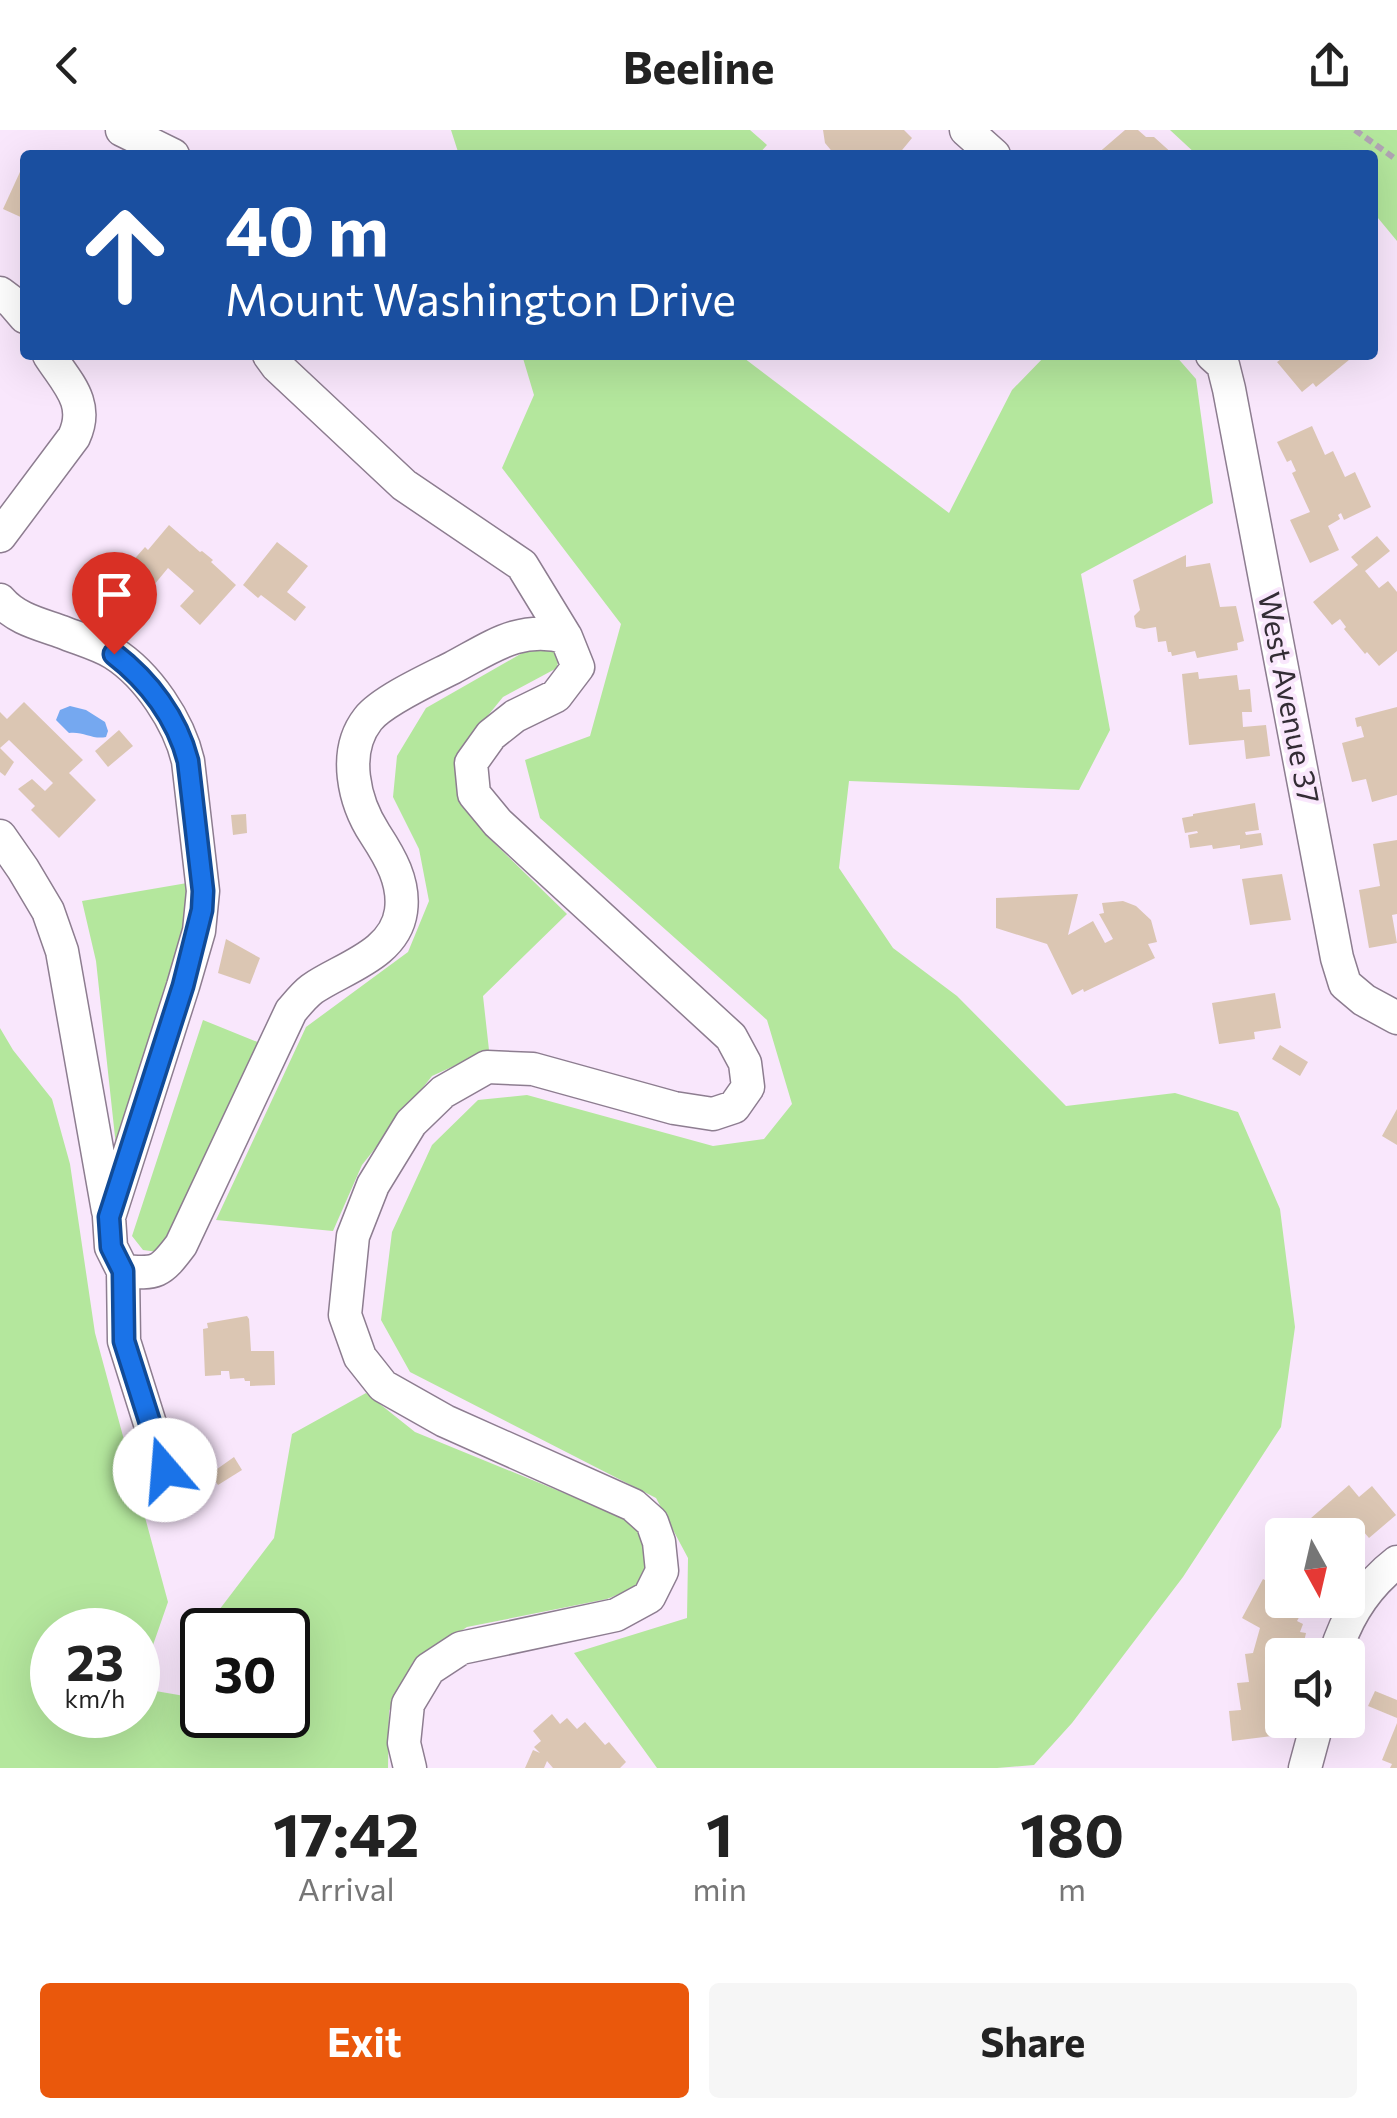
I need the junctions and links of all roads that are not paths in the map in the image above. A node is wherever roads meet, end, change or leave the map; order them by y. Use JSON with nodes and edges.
{"nodes":[{"id":1,"x":122,"y":130,"type":"edge"},
{"id":2,"x":966,"y":130,"type":"edge"},
{"id":3,"x":163,"y":150,"type":"edge"},
{"id":4,"x":988,"y":150,"type":"edge"},
{"id":5,"x":0,"y":294,"type":"edge"},
{"id":6,"x":20,"y":311,"type":"edge"},
{"id":7,"x":53,"y":360,"type":"edge"},
{"id":8,"x":273,"y":360,"type":"edge"},
{"id":9,"x":1218,"y":360,"type":"edge"},
{"id":10,"x":0,"y":536,"type":"edge"},
{"id":11,"x":0,"y":600,"type":"edge"},
{"id":12,"x":566,"y":637,"type":"junction"},
{"id":13,"x":0,"y":836,"type":"edge"},
{"id":14,"x":1397,"y":1018,"type":"edge"},
{"id":15,"x":109,"y":1217,"type":"junction"},
{"id":16,"x":123,"y":1271,"type":"junction"},
{"id":17,"x":175,"y":1503,"type":"dead end"},
{"id":18,"x":1397,"y":1562,"type":"edge"},
{"id":19,"x":1341,"y":1638,"type":"edge"},
{"id":20,"x":1313,"y":1738,"type":"edge"},
{"id":21,"x":410,"y":1768,"type":"edge"},
{"id":22,"x":1305,"y":1768,"type":"edge"}],
"edges":[{"from":1,"to":3,"type":"street"},
{"from":2,"to":4,"type":"street"},
{"from":5,"to":6,"type":"street"},
{"from":7,"to":10,"type":"street"},
{"from":8,"to":12,"type":"street"},
{"from":9,"to":14,"type":"street","name":"West Avenue 37"},
{"from":11,"to":15,"type":"street"},
{"from":12,"to":16,"type":"street"},
{"from":12,"to":21,"type":"street"},
{"from":13,"to":15,"type":"street"},
{"from":15,"to":16,"type":"street"},
{"from":16,"to":17,"type":"street"},
{"from":18,"to":19,"type":"street"},
{"from":20,"to":22,"type":"street"}]}
